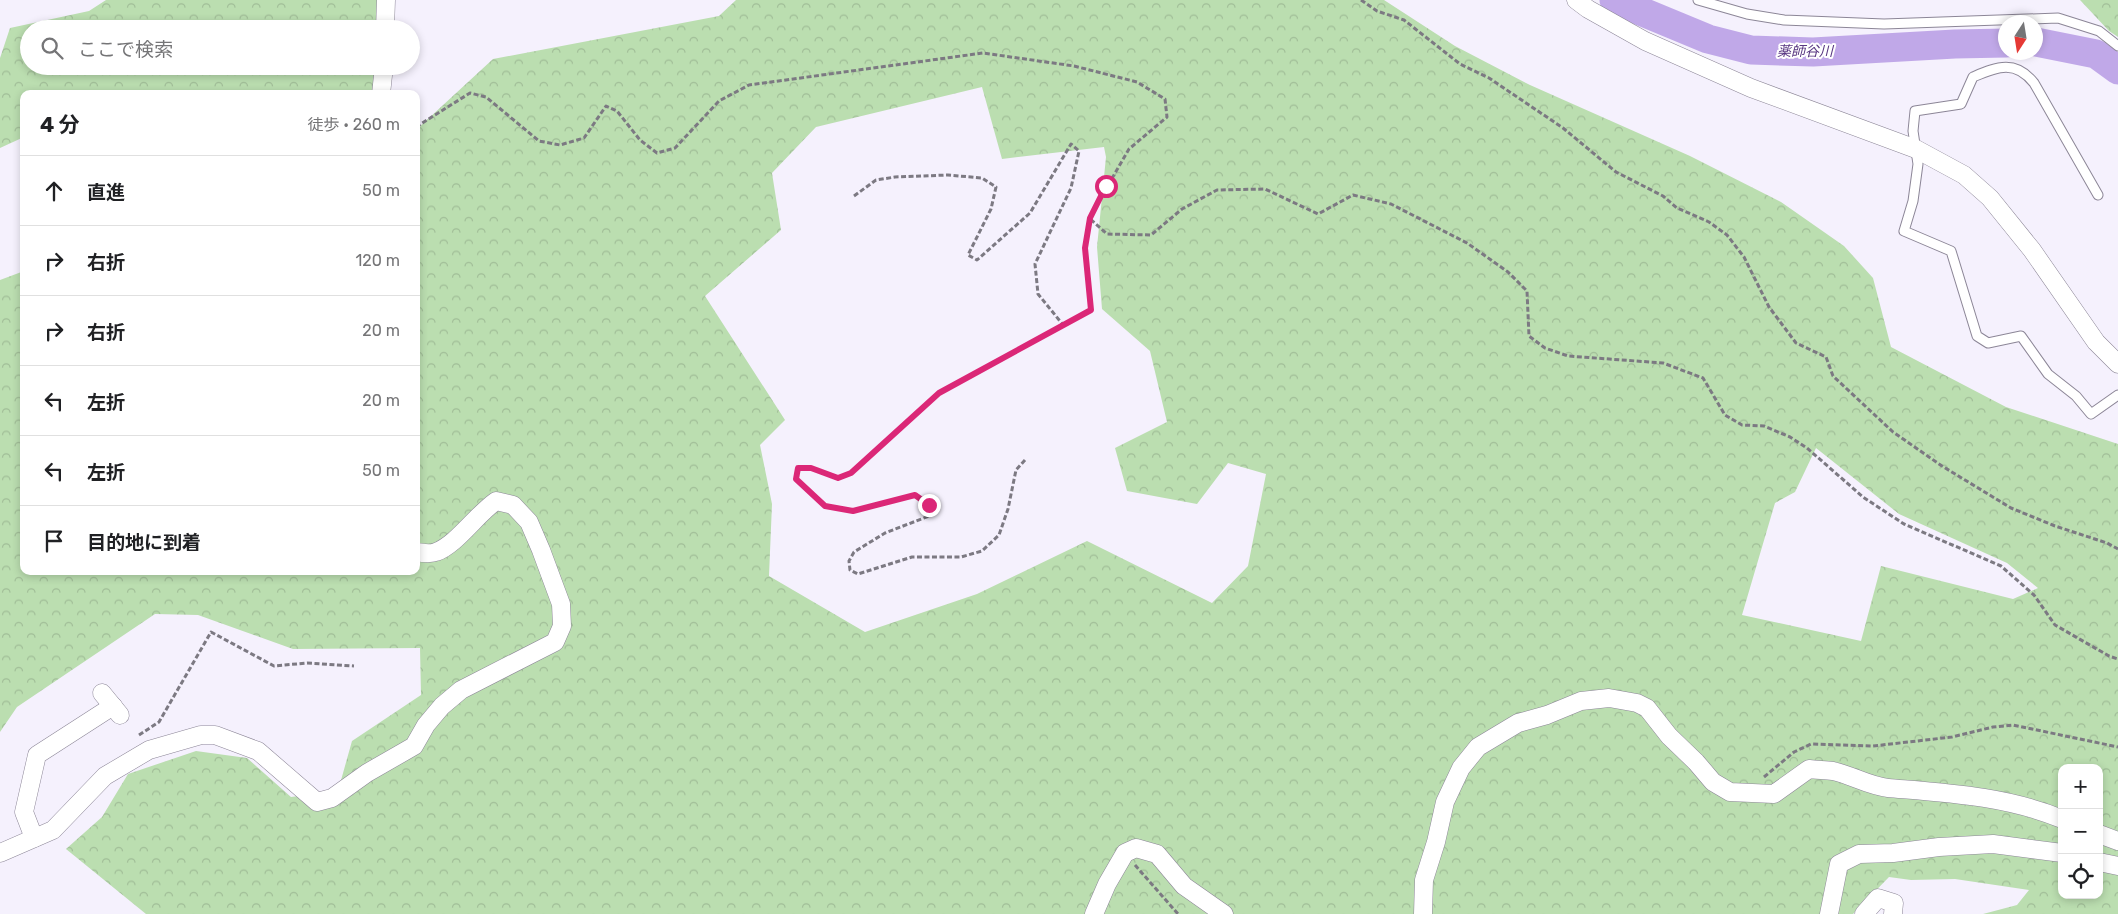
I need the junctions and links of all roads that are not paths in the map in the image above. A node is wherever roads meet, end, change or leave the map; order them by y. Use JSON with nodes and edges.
{"nodes":[{"id":1,"x":386,"y":0,"type":"edge"},
{"id":2,"x":1576,"y":0,"type":"edge"},
{"id":3,"x":1698,"y":0,"type":"edge"},
{"id":4,"x":385,"y":20,"type":"edge"},
{"id":5,"x":2118,"y":46,"type":"edge"},
{"id":6,"x":383,"y":75,"type":"edge"},
{"id":7,"x":382,"y":90,"type":"edge"},
{"id":8,"x":1916,"y":149,"type":"junction"},
{"id":9,"x":2098,"y":195,"type":"dead end"},
{"id":10,"x":2118,"y":364,"type":"edge"},
{"id":11,"x":2118,"y":395,"type":"edge"},
{"id":12,"x":420,"y":552,"type":"edge"},
{"id":13,"x":112,"y":705,"type":"dead end"},
{"id":14,"x":2058,"y":817,"type":"edge"},
{"id":15,"x":2103,"y":835,"type":"edge"},
{"id":16,"x":34,"y":838,"type":"junction"},
{"id":17,"x":2118,"y":841,"type":"edge"},
{"id":18,"x":2058,"y":852,"type":"edge"},
{"id":19,"x":0,"y":853,"type":"edge"},
{"id":20,"x":2103,"y":863,"type":"edge"},
{"id":21,"x":2118,"y":866,"type":"edge"},
{"id":22,"x":1094,"y":914,"type":"edge"},
{"id":23,"x":1224,"y":914,"type":"edge"},
{"id":24,"x":1423,"y":914,"type":"edge"},
{"id":25,"x":1829,"y":914,"type":"edge"},
{"id":26,"x":1864,"y":914,"type":"edge"},
{"id":27,"x":1893,"y":914,"type":"edge"}],
"edges":[{"from":1,"to":4,"type":"street"},
{"from":2,"to":8,"type":"street"},
{"from":3,"to":5,"type":"lane"},
{"from":6,"to":7,"type":"street"},
{"from":8,"to":9,"type":"lane"},
{"from":8,"to":10,"type":"street"},
{"from":8,"to":11,"type":"lane"},
{"from":12,"to":16,"type":"street"},
{"from":13,"to":16,"type":"street"},
{"from":14,"to":24,"type":"street"},
{"from":15,"to":17,"type":"street"},
{"from":16,"to":19,"type":"street"},
{"from":18,"to":25,"type":"street"},
{"from":20,"to":21,"type":"street"},
{"from":22,"to":23,"type":"street"},
{"from":26,"to":27,"type":"street"}]}
